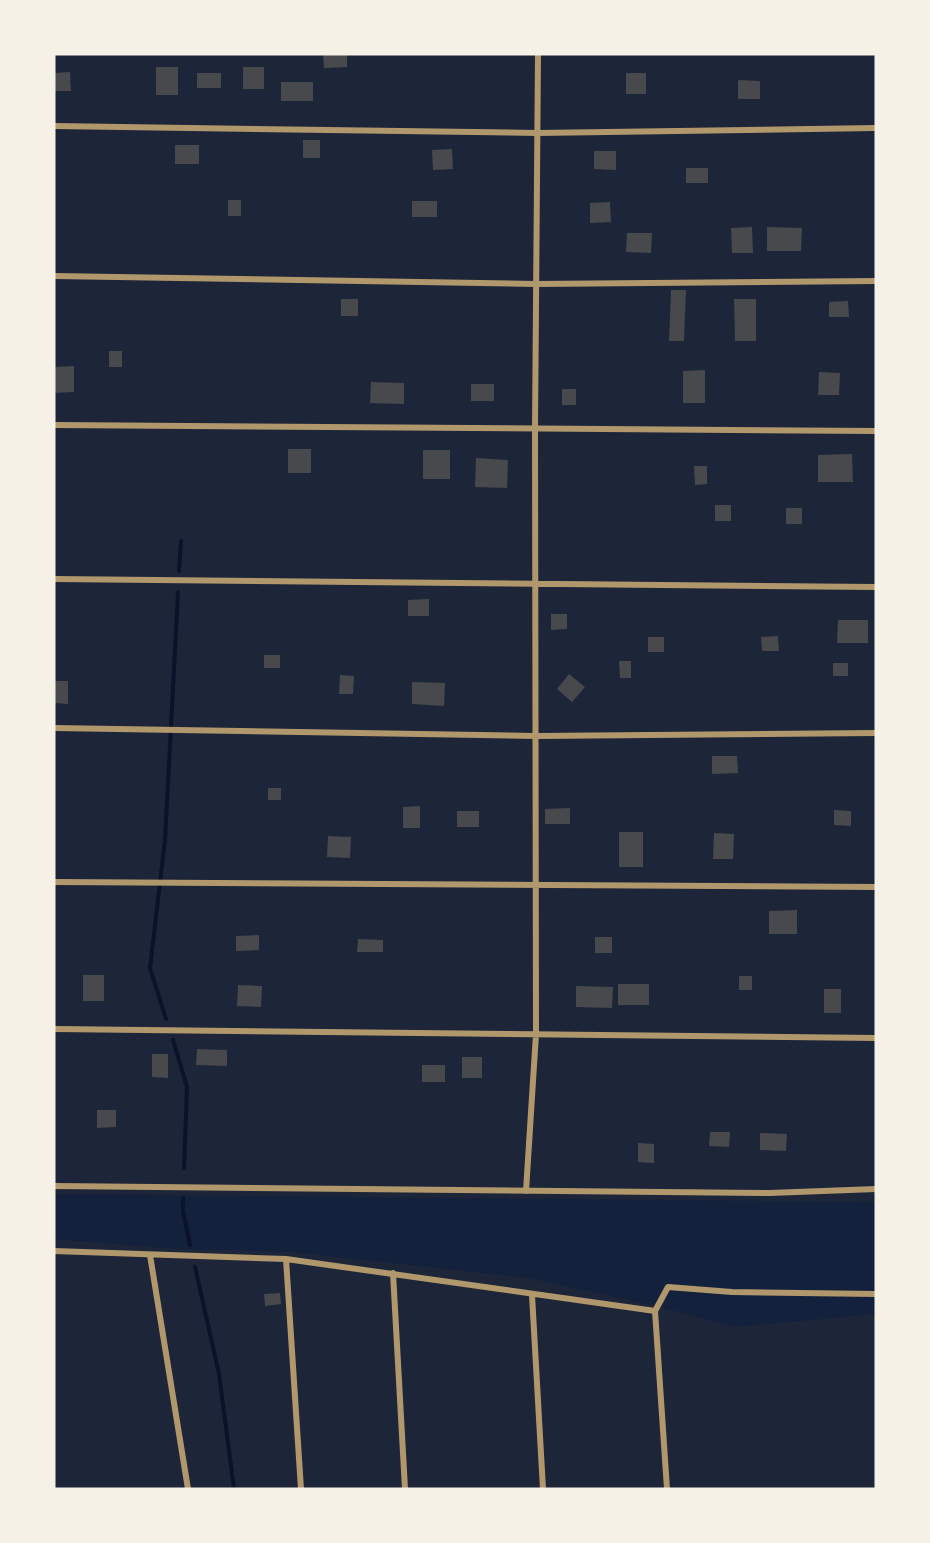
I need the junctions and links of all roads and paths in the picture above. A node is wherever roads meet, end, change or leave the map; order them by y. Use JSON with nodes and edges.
{"nodes":[{"id":1,"x":538,"y":54,"type":"edge"},
{"id":2,"x":54,"y":126,"type":"edge"},
{"id":3,"x":876,"y":128,"type":"edge"},
{"id":4,"x":537,"y":134,"type":"junction"},
{"id":5,"x":54,"y":276,"type":"edge"},
{"id":6,"x":876,"y":281,"type":"edge"},
{"id":7,"x":536,"y":284,"type":"junction"},
{"id":8,"x":54,"y":425,"type":"edge"},
{"id":9,"x":535,"y":429,"type":"junction"},
{"id":10,"x":876,"y":431,"type":"edge"},
{"id":11,"x":54,"y":579,"type":"edge"},
{"id":12,"x":536,"y":582,"type":"junction"},
{"id":13,"x":876,"y":587,"type":"edge"},
{"id":14,"x":54,"y":728,"type":"edge"},
{"id":15,"x":876,"y":733,"type":"edge"},
{"id":16,"x":536,"y":736,"type":"junction"},
{"id":17,"x":54,"y":882,"type":"edge"},
{"id":18,"x":536,"y":885,"type":"junction"},
{"id":19,"x":876,"y":887,"type":"edge"},
{"id":20,"x":54,"y":1029,"type":"edge"},
{"id":21,"x":536,"y":1034,"type":"junction"},
{"id":22,"x":876,"y":1038,"type":"edge"},
{"id":23,"x":54,"y":1186,"type":"edge"},
{"id":24,"x":876,"y":1189,"type":"edge"},
{"id":25,"x":526,"y":1191,"type":"junction"},
{"id":26,"x":54,"y":1251,"type":"edge"},
{"id":27,"x":150,"y":1255,"type":"junction"},
{"id":28,"x":286,"y":1259,"type":"junction"},
{"id":29,"x":393,"y":1273,"type":"junction"},
{"id":30,"x":876,"y":1294,"type":"edge"},
{"id":31,"x":532,"y":1295,"type":"junction"},
{"id":32,"x":655,"y":1311,"type":"junction"},
{"id":33,"x":188,"y":1489,"type":"edge"},
{"id":34,"x":301,"y":1489,"type":"edge"},
{"id":35,"x":405,"y":1489,"type":"edge"},
{"id":36,"x":543,"y":1489,"type":"edge"},
{"id":37,"x":667,"y":1489,"type":"edge"}],
"edges":[{"from":1,"to":4,"type":"street"},
{"from":2,"to":4,"type":"street"},
{"from":3,"to":4,"type":"street"},
{"from":4,"to":7,"type":"street"},
{"from":5,"to":7,"type":"street"},
{"from":6,"to":7,"type":"street"},
{"from":7,"to":9,"type":"street"},
{"from":8,"to":9,"type":"street"},
{"from":9,"to":10,"type":"street"},
{"from":9,"to":12,"type":"street"},
{"from":11,"to":12,"type":"street"},
{"from":12,"to":13,"type":"street"},
{"from":12,"to":16,"type":"street"},
{"from":14,"to":16,"type":"street"},
{"from":15,"to":16,"type":"street"},
{"from":16,"to":18,"type":"street"},
{"from":17,"to":18,"type":"street"},
{"from":18,"to":19,"type":"street"},
{"from":18,"to":21,"type":"street"},
{"from":20,"to":21,"type":"street"},
{"from":21,"to":22,"type":"street"},
{"from":21,"to":25,"type":"street"},
{"from":23,"to":25,"type":"street"},
{"from":24,"to":25,"type":"street"},
{"from":26,"to":27,"type":"street"},
{"from":27,"to":28,"type":"street"},
{"from":27,"to":33,"type":"street"},
{"from":28,"to":29,"type":"street"},
{"from":28,"to":34,"type":"street"},
{"from":29,"to":31,"type":"street"},
{"from":29,"to":35,"type":"street"},
{"from":30,"to":32,"type":"street"},
{"from":31,"to":32,"type":"street"},
{"from":31,"to":36,"type":"street"},
{"from":32,"to":37,"type":"street"}]}
